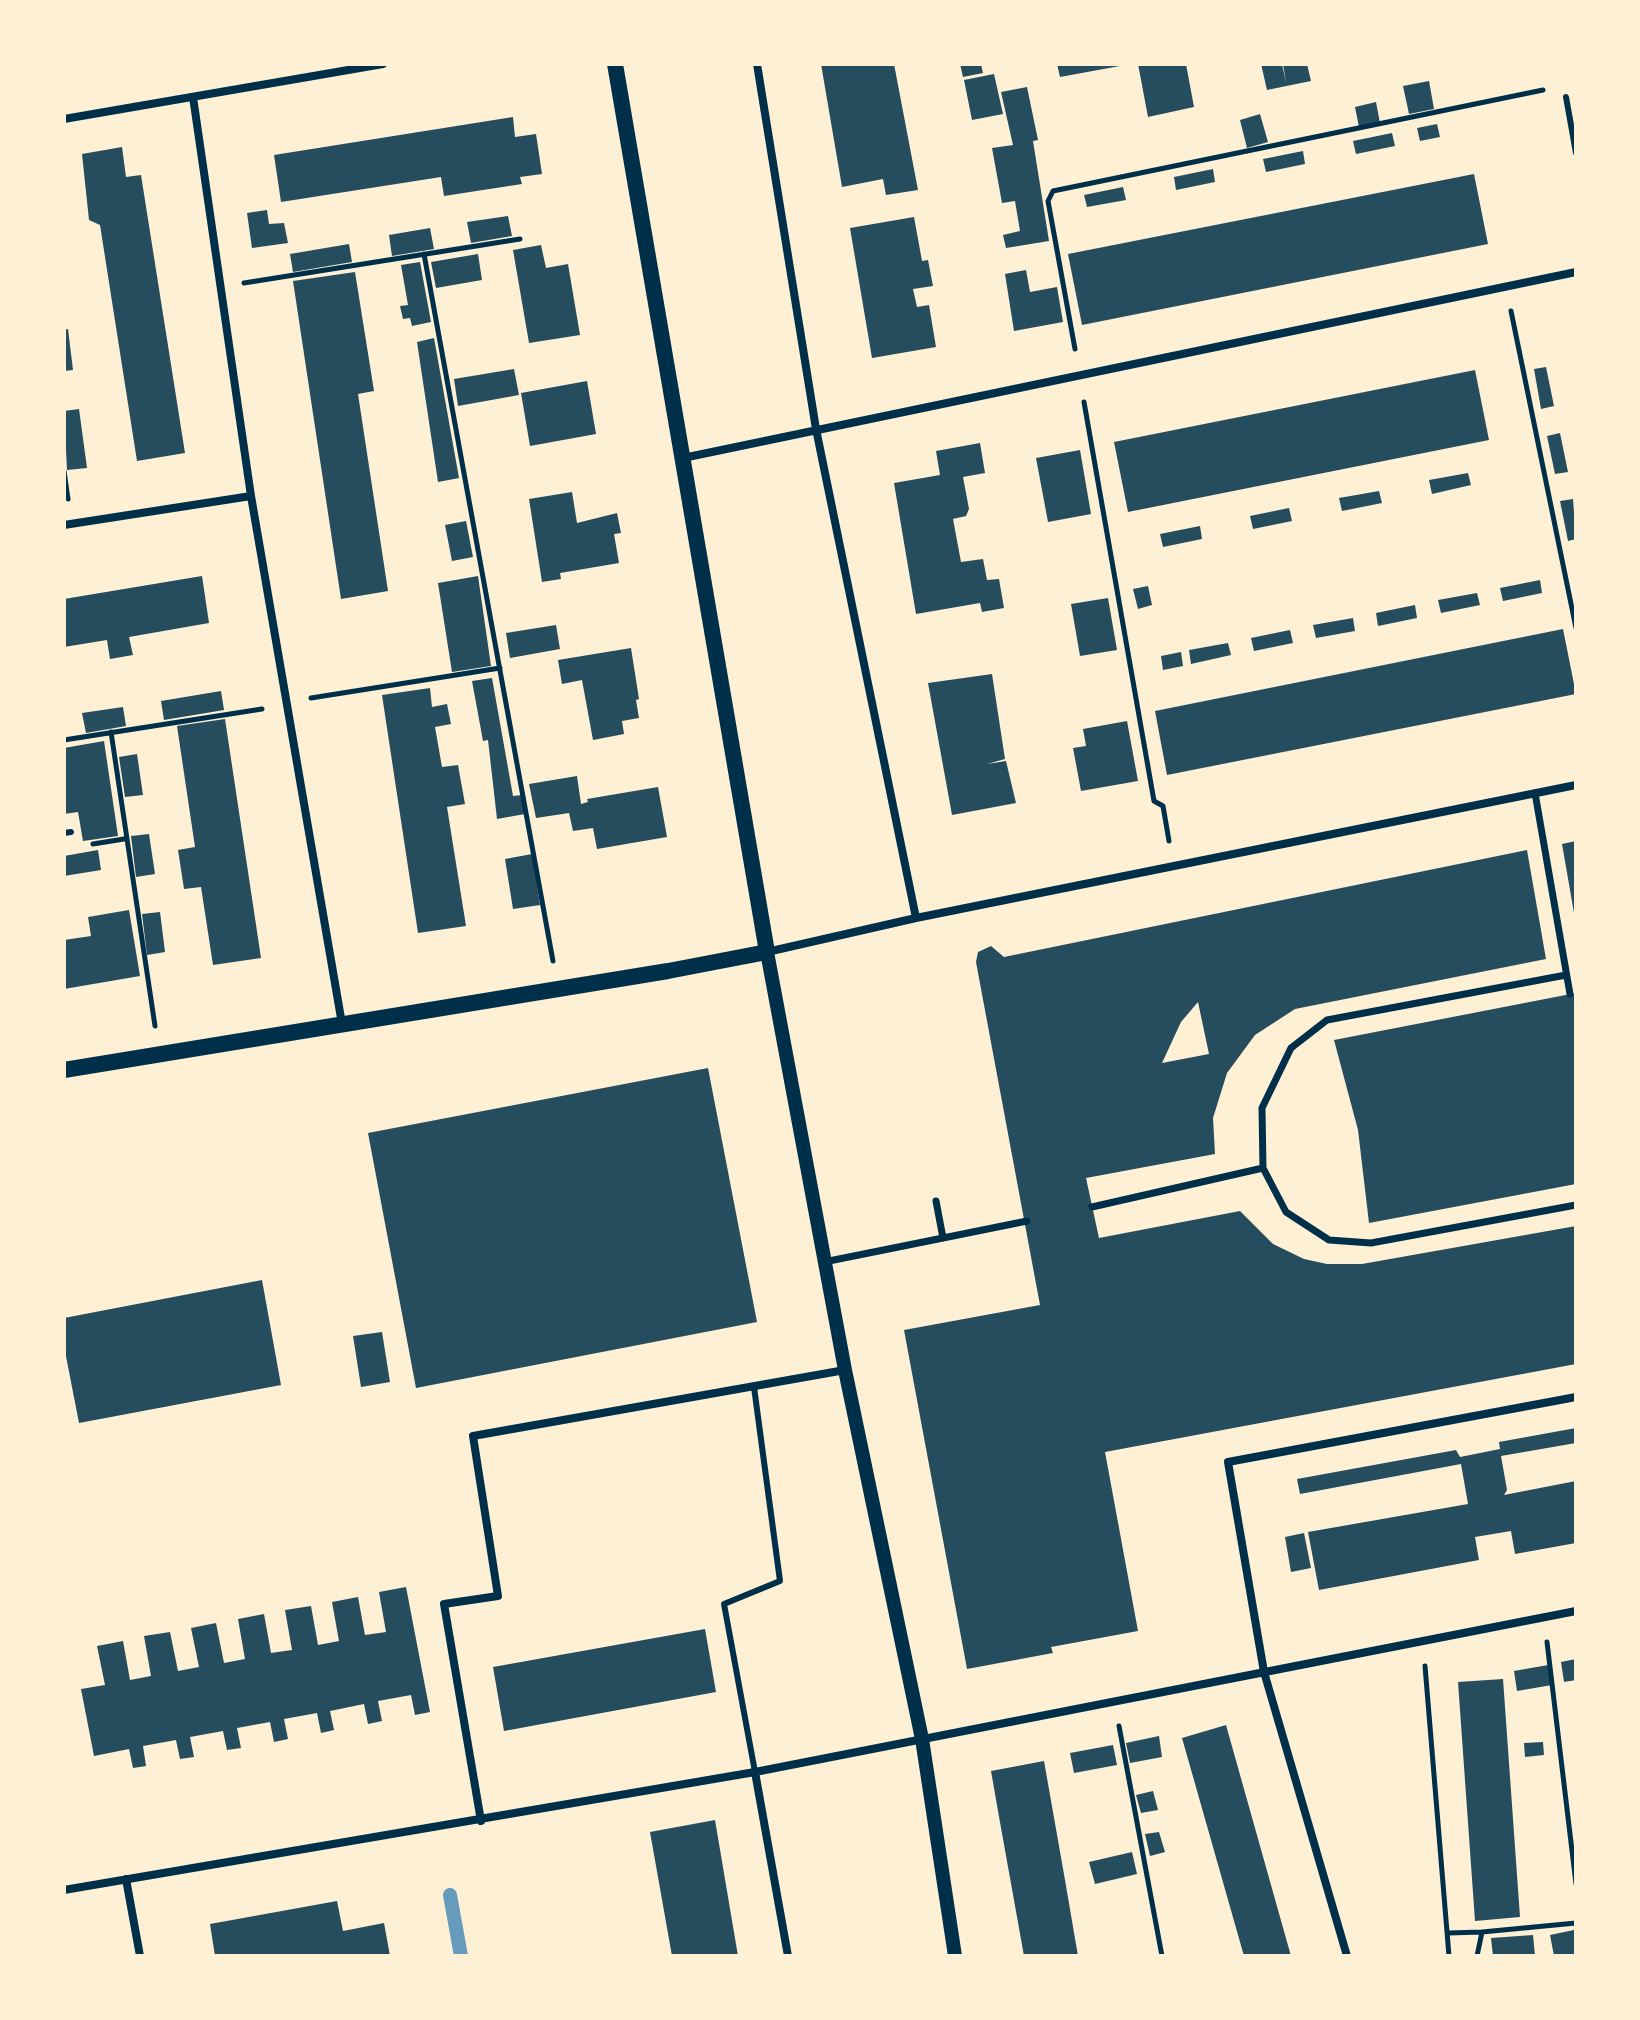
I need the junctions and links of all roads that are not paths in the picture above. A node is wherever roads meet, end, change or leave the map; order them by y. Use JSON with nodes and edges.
{"nodes":[{"id":1,"x":383,"y":64,"type":"edge"},
{"id":2,"x":615,"y":64,"type":"edge"},
{"id":3,"x":757,"y":64,"type":"edge"},
{"id":4,"x":193,"y":97,"type":"junction"},
{"id":5,"x":1566,"y":97,"type":"dead end"},
{"id":6,"x":64,"y":119,"type":"edge"},
{"id":7,"x":1576,"y":153,"type":"edge"},
{"id":8,"x":1576,"y":272,"type":"edge"},
{"id":9,"x":816,"y":429,"type":"junction"},
{"id":10,"x":682,"y":458,"type":"junction"},
{"id":11,"x":251,"y":496,"type":"junction"},
{"id":12,"x":64,"y":525,"type":"edge"},
{"id":13,"x":1576,"y":785,"type":"edge"},
{"id":14,"x":1535,"y":793,"type":"junction"},
{"id":15,"x":916,"y":918,"type":"junction"},
{"id":16,"x":767,"y":952,"type":"junction"},
{"id":17,"x":1566,"y":975,"type":"junction"},
{"id":18,"x":1570,"y":994,"type":"dead end"},
{"id":19,"x":342,"y":1025,"type":"junction"},
{"id":20,"x":64,"y":1070,"type":"edge"},
{"id":21,"x":1263,"y":1168,"type":"junction"},
{"id":22,"x":936,"y":1201,"type":"dead end"},
{"id":23,"x":1576,"y":1205,"type":"edge"},
{"id":24,"x":1092,"y":1207,"type":"dead end"},
{"id":25,"x":1027,"y":1221,"type":"dead end"},
{"id":26,"x":943,"y":1238,"type":"junction"},
{"id":27,"x":824,"y":1262,"type":"junction"},
{"id":28,"x":845,"y":1370,"type":"junction"},
{"id":29,"x":754,"y":1387,"type":"junction"},
{"id":30,"x":1576,"y":1397,"type":"edge"},
{"id":31,"x":1576,"y":1611,"type":"edge"},
{"id":32,"x":1264,"y":1672,"type":"junction"},
{"id":33,"x":922,"y":1739,"type":"junction"},
{"id":34,"x":755,"y":1772,"type":"junction"},
{"id":35,"x":481,"y":1821,"type":"junction"},
{"id":36,"x":126,"y":1879,"type":"junction"},
{"id":37,"x":64,"y":1890,"type":"edge"},
{"id":38,"x":140,"y":1956,"type":"edge"},
{"id":39,"x":788,"y":1956,"type":"edge"},
{"id":40,"x":955,"y":1956,"type":"edge"},
{"id":41,"x":1347,"y":1956,"type":"edge"}],
"edges":[{"from":1,"to":4,"type":"street"},
{"from":2,"to":10,"type":"main road"},
{"from":3,"to":9,"type":"street"},
{"from":4,"to":6,"type":"street"},
{"from":4,"to":11,"type":"street"},
{"from":5,"to":7,"type":"lane"},
{"from":8,"to":9,"type":"street"},
{"from":9,"to":10,"type":"street"},
{"from":9,"to":15,"type":"street"},
{"from":10,"to":16,"type":"main road"},
{"from":11,"to":12,"type":"street"},
{"from":11,"to":19,"type":"street"},
{"from":13,"to":14,"type":"street"},
{"from":14,"to":15,"type":"street"},
{"from":14,"to":17,"type":"street"},
{"from":15,"to":16,"type":"street"},
{"from":16,"to":19,"type":"main road"},
{"from":16,"to":27,"type":"street"},
{"from":17,"to":18,"type":"street"},
{"from":17,"to":21,"type":"street"},
{"from":19,"to":20,"type":"main road"},
{"from":21,"to":23,"type":"street"},
{"from":21,"to":24,"type":"street"},
{"from":22,"to":26,"type":"street"},
{"from":25,"to":26,"type":"street"},
{"from":26,"to":27,"type":"street"},
{"from":27,"to":28,"type":"street"},
{"from":28,"to":29,"type":"street"},
{"from":28,"to":33,"type":"street"},
{"from":29,"to":34,"type":"lane"},
{"from":29,"to":35,"type":"street"},
{"from":30,"to":32,"type":"street"},
{"from":31,"to":32,"type":"street"},
{"from":32,"to":33,"type":"street"},
{"from":32,"to":41,"type":"street"},
{"from":33,"to":34,"type":"street"},
{"from":33,"to":40,"type":"street"},
{"from":34,"to":35,"type":"street"},
{"from":34,"to":39,"type":"street"},
{"from":35,"to":36,"type":"street"},
{"from":36,"to":37,"type":"street"},
{"from":36,"to":38,"type":"street"}]}
